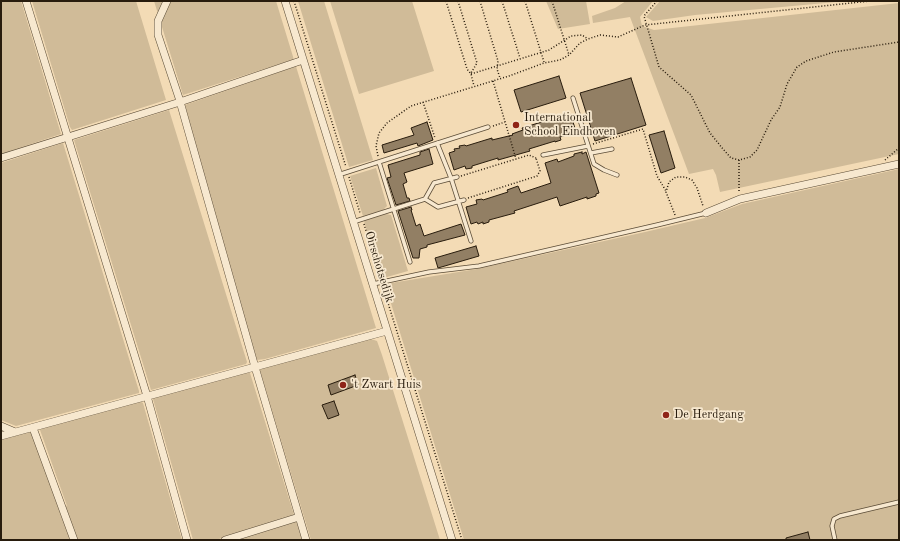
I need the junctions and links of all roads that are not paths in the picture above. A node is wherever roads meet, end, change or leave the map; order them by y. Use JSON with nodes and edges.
{"nodes":[{"id":1,"x":26,"y":1,"type":"edge"},
{"id":2,"x":167,"y":1,"type":"edge"},
{"id":3,"x":285,"y":1,"type":"edge"},
{"id":4,"x":303,"y":60,"type":"junction"},
{"id":5,"x":573,"y":98,"type":"dead end"},
{"id":6,"x":180,"y":102,"type":"junction"},
{"id":7,"x":488,"y":127,"type":"road end"},
{"id":8,"x":67,"y":137,"type":"junction"},
{"id":9,"x":437,"y":144,"type":"junction"},
{"id":10,"x":588,"y":146,"type":"junction"},
{"id":11,"x":612,"y":149,"type":"dead end"},
{"id":12,"x":591,"y":153,"type":"junction"},
{"id":13,"x":543,"y":155,"type":"dead end"},
{"id":14,"x":1,"y":158,"type":"edge"},
{"id":15,"x":379,"y":162,"type":"junction"},
{"id":16,"x":899,"y":164,"type":"edge"},
{"id":17,"x":338,"y":175,"type":"junction"},
{"id":18,"x":617,"y":175,"type":"dead end"},
{"id":19,"x":457,"y":177,"type":"road end"},
{"id":20,"x":451,"y":178,"type":"junction"},
{"id":21,"x":425,"y":199,"type":"junction"},
{"id":22,"x":464,"y":200,"type":"road end"},
{"id":23,"x":459,"y":201,"type":"junction"},
{"id":24,"x":394,"y":209,"type":"junction"},
{"id":25,"x":703,"y":213,"type":"joint"},
{"id":26,"x":353,"y":222,"type":"junction"},
{"id":27,"x":471,"y":241,"type":"dead end"},
{"id":28,"x":410,"y":262,"type":"dead end"},
{"id":29,"x":373,"y":285,"type":"junction"},
{"id":30,"x":387,"y":331,"type":"junction"},
{"id":31,"x":255,"y":367,"type":"junction"},
{"id":32,"x":146,"y":396,"type":"junction"},
{"id":33,"x":1,"y":426,"type":"edge"},
{"id":34,"x":33,"y":428,"type":"junction"},
{"id":35,"x":15,"y":432,"type":"junction"},
{"id":36,"x":1,"y":436,"type":"edge"},
{"id":37,"x":899,"y":502,"type":"edge"},
{"id":38,"x":299,"y":517,"type":"junction"},
{"id":39,"x":74,"y":540,"type":"edge"},
{"id":40,"x":187,"y":540,"type":"edge"},
{"id":41,"x":225,"y":540,"type":"edge"},
{"id":42,"x":306,"y":540,"type":"edge"},
{"id":43,"x":452,"y":540,"type":"edge"},
{"id":44,"x":835,"y":540,"type":"edge"}],
"edges":[{"from":1,"to":8,"type":"street"},
{"from":2,"to":6,"type":"street"},
{"from":3,"to":4,"type":"street","name":"Oirschotsedijk"},
{"from":4,"to":6,"type":"street"},
{"from":4,"to":17,"type":"street","name":"Oirschotsedijk"},
{"from":5,"to":10,"type":"lane"},
{"from":6,"to":8,"type":"street"},
{"from":6,"to":31,"type":"street"},
{"from":7,"to":9,"type":"lane"},
{"from":8,"to":14,"type":"street"},
{"from":8,"to":32,"type":"street"},
{"from":9,"to":15,"type":"lane"},
{"from":9,"to":20,"type":"lane"},
{"from":10,"to":12,"type":"lane"},
{"from":10,"to":13,"type":"lane"},
{"from":11,"to":12,"type":"lane"},
{"from":12,"to":18,"type":"lane"},
{"from":15,"to":17,"type":"lane"},
{"from":15,"to":24,"type":"lane"},
{"from":16,"to":25,"type":"street"},
{"from":17,"to":26,"type":"street","name":"Oirschotsedijk"},
{"from":19,"to":20,"type":"lane"},
{"from":20,"to":21,"type":"lane"},
{"from":20,"to":23,"type":"lane"},
{"from":21,"to":23,"type":"lane"},
{"from":21,"to":24,"type":"lane"},
{"from":22,"to":23,"type":"lane"},
{"from":23,"to":27,"type":"lane"},
{"from":24,"to":26,"type":"lane"},
{"from":24,"to":28,"type":"lane"},
{"from":25,"to":29,"type":"lane"},
{"from":26,"to":29,"type":"street","name":"Oirschotsedijk"},
{"from":29,"to":30,"type":"street","name":"Oirschotsedijk"},
{"from":30,"to":31,"type":"street"},
{"from":30,"to":43,"type":"street","name":"Oirschotsedijk"},
{"from":31,"to":32,"type":"street"},
{"from":31,"to":38,"type":"street"},
{"from":32,"to":34,"type":"street"},
{"from":32,"to":40,"type":"street"},
{"from":33,"to":35,"type":"street"},
{"from":34,"to":35,"type":"street"},
{"from":34,"to":39,"type":"street"},
{"from":35,"to":36,"type":"street"},
{"from":37,"to":44,"type":"lane"},
{"from":38,"to":41,"type":"street"},
{"from":38,"to":42,"type":"street"}]}
